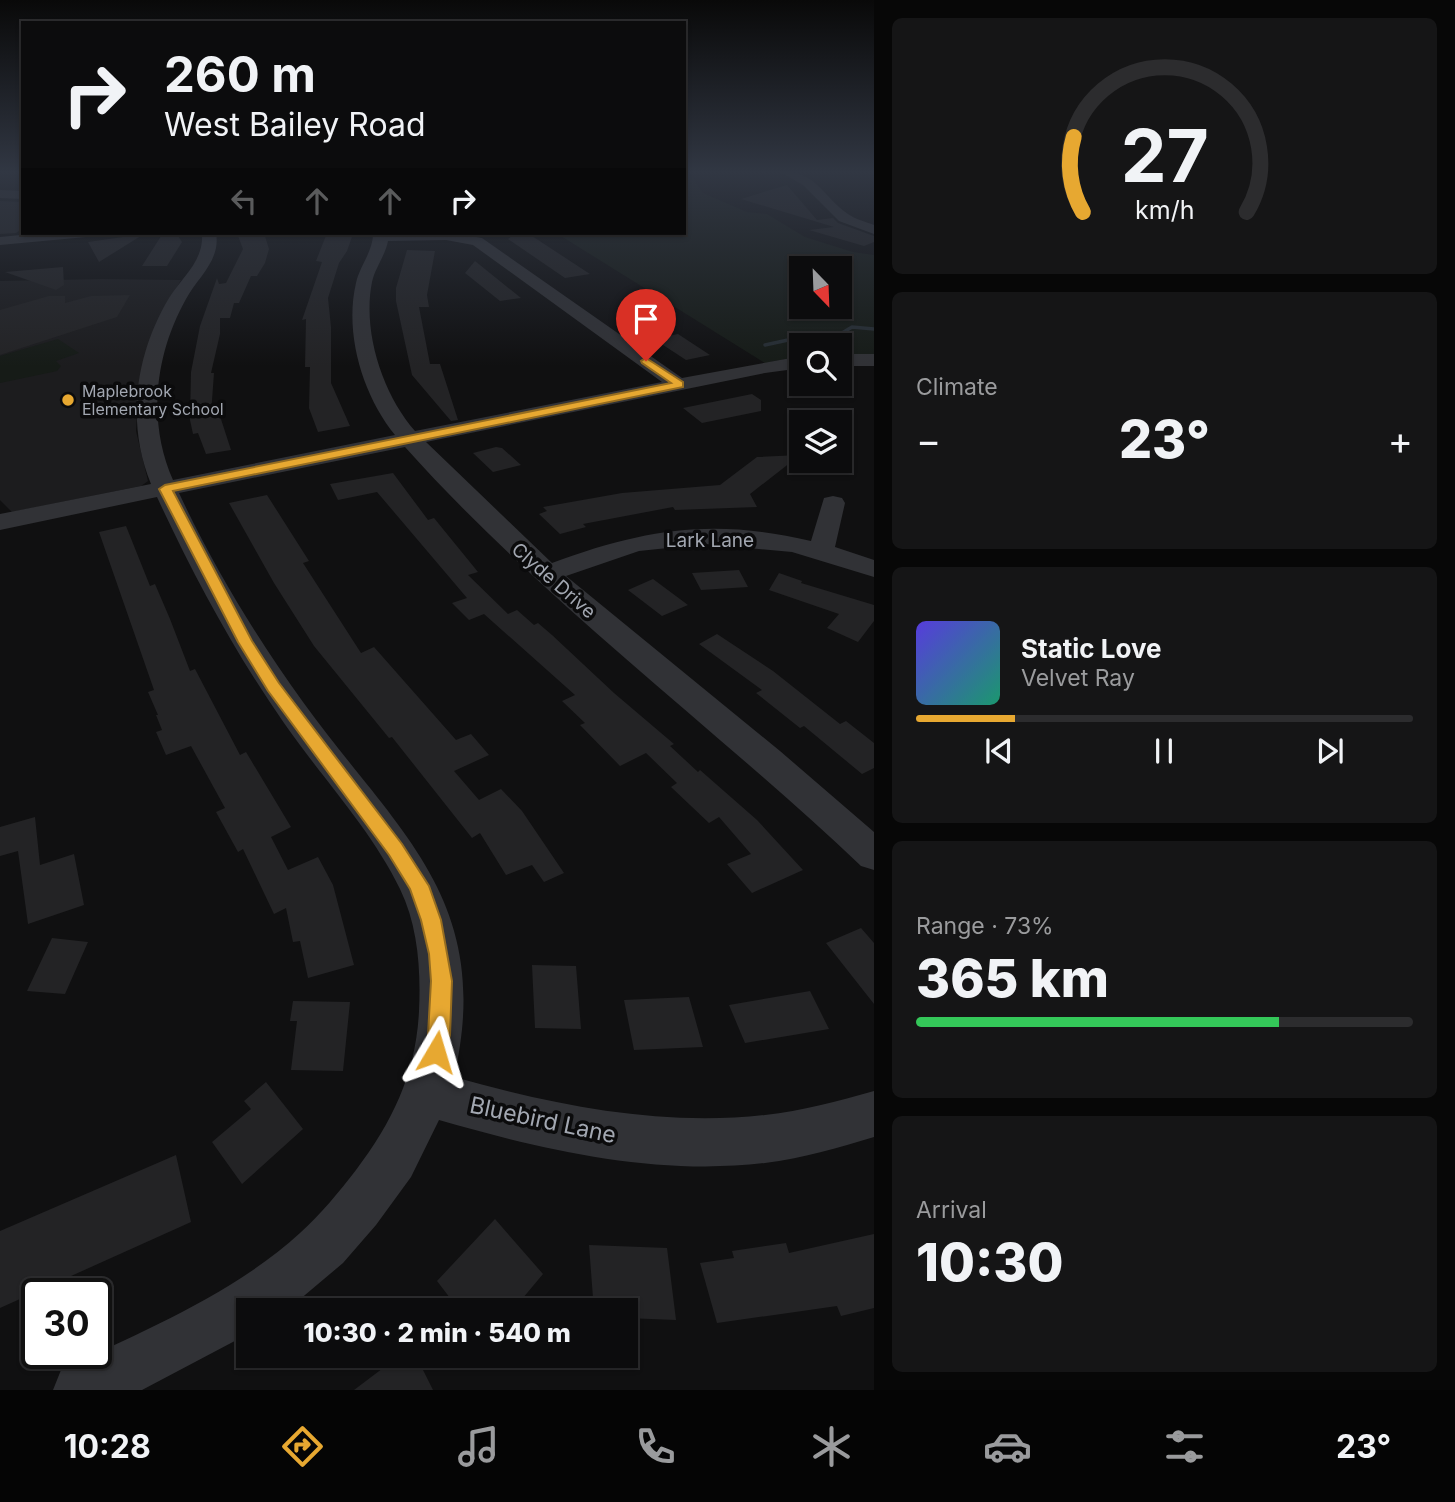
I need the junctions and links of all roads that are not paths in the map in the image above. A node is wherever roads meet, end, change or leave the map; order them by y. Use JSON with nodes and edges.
{"nodes":[{"id":1,"x":380,"y":235,"type":"edge"},
{"id":2,"x":62,"y":236,"type":"edge"},
{"id":3,"x":209,"y":236,"type":"edge"},
{"id":4,"x":437,"y":236,"type":"edge"},
{"id":5,"x":53,"y":237,"type":"junction"},
{"id":6,"x":0,"y":241,"type":"edge"},
{"id":7,"x":49,"y":253,"type":"dead end"},
{"id":8,"x":852,"y":360,"type":"edge"},
{"id":9,"x":874,"y":360,"type":"edge"},
{"id":10,"x":789,"y":364,"type":"edge"},
{"id":11,"x":679,"y":385,"type":"junction"},
{"id":12,"x":411,"y":439,"type":"junction"},
{"id":13,"x":165,"y":489,"type":"junction"},
{"id":14,"x":833,"y":503,"type":"dead end"},
{"id":15,"x":0,"y":522,"type":"edge"},
{"id":16,"x":821,"y":551,"type":"junction"},
{"id":17,"x":874,"y":569,"type":"edge"},
{"id":18,"x":547,"y":574,"type":"junction"},
{"id":19,"x":874,"y":855,"type":"edge"},
{"id":20,"x":427,"y":1093,"type":"junction"},
{"id":21,"x":874,"y":1114,"type":"edge"},
{"id":22,"x":81,"y":1390,"type":"edge"}],
"edges":[{"from":1,"to":12,"type":"street","name":"Clyde Drive"},
{"from":2,"to":5,"type":"street"},
{"from":3,"to":13,"type":"street"},
{"from":4,"to":11,"type":"street"},
{"from":5,"to":6,"type":"street"},
{"from":5,"to":7,"type":"street"},
{"from":8,"to":9,"type":"street"},
{"from":10,"to":11,"type":"street"},
{"from":11,"to":12,"type":"street"},
{"from":12,"to":13,"type":"street"},
{"from":12,"to":18,"type":"street","name":"Clyde Drive"},
{"from":13,"to":15,"type":"street"},
{"from":13,"to":20,"type":"street"},
{"from":14,"to":16,"type":"street"},
{"from":16,"to":17,"type":"street","name":"Lark Lane"},
{"from":16,"to":18,"type":"street","name":"Lark Lane"},
{"from":18,"to":19,"type":"street","name":"Clyde Drive"},
{"from":20,"to":21,"type":"street","name":"Bluebird Lane"},
{"from":20,"to":22,"type":"street"}]}
